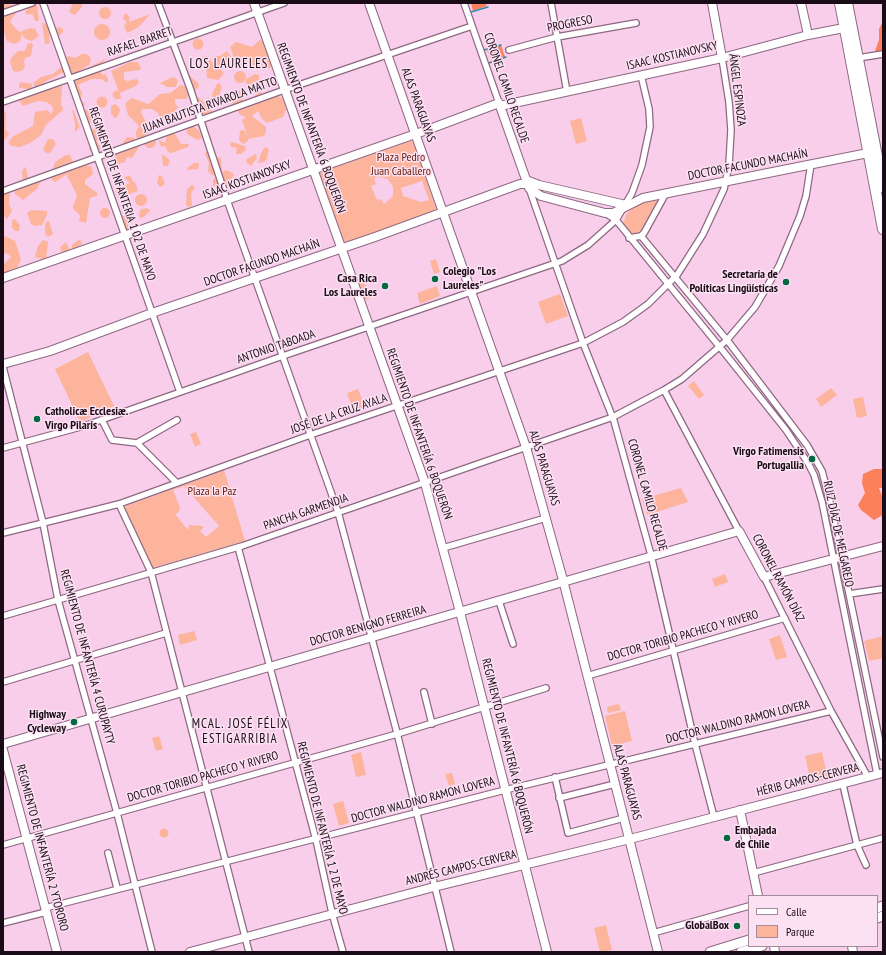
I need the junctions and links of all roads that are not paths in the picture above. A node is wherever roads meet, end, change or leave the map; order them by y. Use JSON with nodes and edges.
{"nodes":[{"id":1,"x":32,"y":3,"type":"edge"},
{"id":2,"x":43,"y":3,"type":"edge"},
{"id":3,"x":158,"y":3,"type":"edge"},
{"id":4,"x":254,"y":3,"type":"edge"},
{"id":5,"x":284,"y":3,"type":"edge"},
{"id":6,"x":369,"y":3,"type":"edge"},
{"id":7,"x":464,"y":3,"type":"edge"},
{"id":8,"x":551,"y":3,"type":"edge"},
{"id":9,"x":712,"y":3,"type":"edge"},
{"id":10,"x":801,"y":3,"type":"edge"},
{"id":11,"x":840,"y":3,"type":"edge"},
{"id":12,"x":847,"y":3,"type":"edge"},
{"id":13,"x":3,"y":13,"type":"edge"},
{"id":14,"x":257,"y":13,"type":"junction"},
{"id":15,"x":636,"y":23,"type":"dead end"},
{"id":16,"x":472,"y":26,"type":"junction"},
{"id":17,"x":848,"y":27,"type":"junction"},
{"id":18,"x":808,"y":35,"type":"junction"},
{"id":19,"x":557,"y":37,"type":"junction"},
{"id":20,"x":172,"y":43,"type":"junction"},
{"id":21,"x":509,"y":50,"type":"dead end"},
{"id":22,"x":387,"y":54,"type":"junction"},
{"id":23,"x":883,"y":54,"type":"edge"},
{"id":24,"x":722,"y":58,"type":"junction"},
{"id":25,"x":858,"y":58,"type":"junction"},
{"id":26,"x":641,"y":75,"type":"junction"},
{"id":27,"x":70,"y":77,"type":"junction"},
{"id":28,"x":284,"y":90,"type":"junction"},
{"id":29,"x":567,"y":92,"type":"junction"},
{"id":30,"x":3,"y":102,"type":"edge"},
{"id":31,"x":500,"y":105,"type":"junction"},
{"id":32,"x":200,"y":121,"type":"junction"},
{"id":33,"x":416,"y":134,"type":"junction"},
{"id":34,"x":872,"y":152,"type":"junction"},
{"id":35,"x":98,"y":157,"type":"junction"},
{"id":36,"x":811,"y":164,"type":"junction"},
{"id":37,"x":313,"y":169,"type":"junction"},
{"id":38,"x":725,"y":182,"type":"junction"},
{"id":39,"x":527,"y":184,"type":"junction"},
{"id":40,"x":883,"y":187,"type":"edge"},
{"id":41,"x":3,"y":191,"type":"edge"},
{"id":42,"x":666,"y":193,"type":"junction"},
{"id":43,"x":883,"y":196,"type":"edge"},
{"id":44,"x":227,"y":200,"type":"junction"},
{"id":45,"x":626,"y":205,"type":"junction"},
{"id":46,"x":442,"y":212,"type":"junction"},
{"id":47,"x":605,"y":213,"type":"junction"},
{"id":48,"x":616,"y":220,"type":"junction"},
{"id":49,"x":883,"y":229,"type":"edge"},
{"id":50,"x":126,"y":235,"type":"junction"},
{"id":51,"x":641,"y":236,"type":"junction"},
{"id":52,"x":630,"y":238,"type":"junction"},
{"id":53,"x":342,"y":248,"type":"junction"},
{"id":54,"x":556,"y":264,"type":"junction"},
{"id":55,"x":255,"y":277,"type":"junction"},
{"id":56,"x":3,"y":278,"type":"edge"},
{"id":57,"x":675,"y":278,"type":"junction"},
{"id":58,"x":668,"y":285,"type":"junction"},
{"id":59,"x":470,"y":291,"type":"junction"},
{"id":60,"x":152,"y":313,"type":"junction"},
{"id":61,"x":369,"y":327,"type":"junction"},
{"id":62,"x":727,"y":340,"type":"junction"},
{"id":63,"x":583,"y":343,"type":"junction"},
{"id":64,"x":719,"y":347,"type":"junction"},
{"id":65,"x":282,"y":356,"type":"junction"},
{"id":66,"x":3,"y":364,"type":"edge"},
{"id":67,"x":3,"y":367,"type":"edge"},
{"id":68,"x":498,"y":370,"type":"junction"},
{"id":69,"x":664,"y":390,"type":"junction"},
{"id":70,"x":180,"y":392,"type":"junction"},
{"id":71,"x":398,"y":406,"type":"junction"},
{"id":72,"x":613,"y":417,"type":"junction"},
{"id":73,"x":102,"y":420,"type":"junction"},
{"id":74,"x":177,"y":420,"type":"dead end"},
{"id":75,"x":791,"y":426,"type":"junction"},
{"id":76,"x":786,"y":430,"type":"junction"},
{"id":77,"x":310,"y":435,"type":"junction"},
{"id":78,"x":22,"y":442,"type":"junction"},
{"id":79,"x":137,"y":443,"type":"junction"},
{"id":80,"x":526,"y":446,"type":"junction"},
{"id":81,"x":3,"y":448,"type":"edge"},
{"id":82,"x":176,"y":483,"type":"junction"},
{"id":83,"x":425,"y":483,"type":"junction"},
{"id":84,"x":826,"y":484,"type":"junction"},
{"id":85,"x":817,"y":486,"type":"junction"},
{"id":86,"x":119,"y":504,"type":"junction"},
{"id":87,"x":338,"y":512,"type":"junction"},
{"id":88,"x":546,"y":518,"type":"junction"},
{"id":89,"x":43,"y":523,"type":"junction"},
{"id":90,"x":739,"y":531,"type":"junction"},
{"id":91,"x":3,"y":533,"type":"edge"},
{"id":92,"x":883,"y":546,"type":"edge"},
{"id":93,"x":238,"y":547,"type":"junction"},
{"id":94,"x":443,"y":548,"type":"junction"},
{"id":95,"x":842,"y":556,"type":"junction"},
{"id":96,"x":652,"y":557,"type":"junction"},
{"id":97,"x":833,"y":558,"type":"junction"},
{"id":98,"x":151,"y":572,"type":"junction"},
{"id":99,"x":764,"y":577,"type":"junction"},
{"id":100,"x":563,"y":582,"type":"junction"},
{"id":101,"x":883,"y":588,"type":"edge"},
{"id":102,"x":850,"y":594,"type":"junction"},
{"id":103,"x":58,"y":600,"type":"junction"},
{"id":104,"x":500,"y":601,"type":"junction"},
{"id":105,"x":460,"y":612,"type":"junction"},
{"id":106,"x":3,"y":616,"type":"edge"},
{"id":107,"x":786,"y":618,"type":"junction"},
{"id":108,"x":166,"y":633,"type":"junction"},
{"id":109,"x":858,"y":634,"type":"junction"},
{"id":110,"x":848,"y":636,"type":"junction"},
{"id":111,"x":372,"y":638,"type":"junction"},
{"id":112,"x":513,"y":644,"type":"dead end"},
{"id":113,"x":674,"y":651,"type":"junction"},
{"id":114,"x":75,"y":660,"type":"junction"},
{"id":115,"x":269,"y":667,"type":"junction"},
{"id":116,"x":587,"y":676,"type":"junction"},
{"id":117,"x":3,"y":682,"type":"edge"},
{"id":118,"x":546,"y":688,"type":"dead end"},
{"id":119,"x":182,"y":692,"type":"junction"},
{"id":120,"x":424,"y":692,"type":"dead end"},
{"id":121,"x":871,"y":699,"type":"junction"},
{"id":122,"x":862,"y":700,"type":"junction"},
{"id":123,"x":485,"y":708,"type":"junction"},
{"id":124,"x":831,"y":711,"type":"junction"},
{"id":125,"x":91,"y":718,"type":"junction"},
{"id":126,"x":432,"y":724,"type":"junction"},
{"id":127,"x":397,"y":734,"type":"junction"},
{"id":128,"x":3,"y":744,"type":"edge"},
{"id":129,"x":695,"y":744,"type":"junction"},
{"id":130,"x":3,"y":750,"type":"edge"},
{"id":131,"x":883,"y":757,"type":"edge"},
{"id":132,"x":294,"y":763,"type":"junction"},
{"id":133,"x":610,"y":764,"type":"junction"},
{"id":134,"x":880,"y":774,"type":"edge"},
{"id":135,"x":868,"y":777,"type":"junction"},
{"id":136,"x":555,"y":778,"type":"junction"},
{"id":137,"x":615,"y":784,"type":"junction"},
{"id":138,"x":843,"y":785,"type":"junction"},
{"id":139,"x":206,"y":788,"type":"junction"},
{"id":140,"x":505,"y":790,"type":"junction"},
{"id":141,"x":559,"y":798,"type":"junction"},
{"id":142,"x":740,"y":810,"type":"junction"},
{"id":143,"x":117,"y":813,"type":"junction"},
{"id":144,"x":415,"y":813,"type":"junction"},
{"id":145,"x":714,"y":817,"type":"junction"},
{"id":146,"x":624,"y":818,"type":"junction"},
{"id":147,"x":883,"y":838,"type":"edge"},
{"id":148,"x":26,"y":839,"type":"junction"},
{"id":149,"x":630,"y":839,"type":"junction"},
{"id":150,"x":316,"y":840,"type":"junction"},
{"id":151,"x":3,"y":845,"type":"edge"},
{"id":152,"x":857,"y":845,"type":"junction"},
{"id":153,"x":108,"y":854,"type":"dead end"},
{"id":154,"x":225,"y":861,"type":"junction"},
{"id":155,"x":524,"y":864,"type":"junction"},
{"id":156,"x":866,"y":865,"type":"dead end"},
{"id":157,"x":753,"y":873,"type":"junction"},
{"id":158,"x":135,"y":883,"type":"junction"},
{"id":159,"x":434,"y":887,"type":"junction"},
{"id":160,"x":117,"y":888,"type":"junction"},
{"id":161,"x":758,"y":895,"type":"edge"},
{"id":162,"x":748,"y":906,"type":"edge"},
{"id":163,"x":46,"y":910,"type":"junction"},
{"id":164,"x":332,"y":914,"type":"junction"},
{"id":165,"x":3,"y":922,"type":"edge"},
{"id":166,"x":654,"y":933,"type":"junction"},
{"id":167,"x":245,"y":937,"type":"junction"},
{"id":168,"x":748,"y":940,"type":"edge"},
{"id":169,"x":758,"y":947,"type":"edge"},
{"id":170,"x":57,"y":952,"type":"edge"},
{"id":171,"x":152,"y":952,"type":"edge"},
{"id":172,"x":190,"y":952,"type":"edge"},
{"id":173,"x":248,"y":952,"type":"edge"},
{"id":174,"x":343,"y":952,"type":"edge"},
{"id":175,"x":451,"y":952,"type":"edge"},
{"id":176,"x":547,"y":952,"type":"edge"},
{"id":177,"x":658,"y":952,"type":"edge"},
{"id":178,"x":710,"y":952,"type":"edge"},
{"id":179,"x":741,"y":952,"type":"edge"}],
"edges":[{"from":1,"to":13,"type":"street"},
{"from":2,"to":27,"type":"street","name":"REGIMIENTO DE INFANTERIA 1 02 DE MAYO"},
{"from":3,"to":20,"type":"street"},
{"from":4,"to":14,"type":"street","name":"REGIMIENTO DE INFANTERÍA 6 BOQUERÓN"},
{"from":5,"to":14,"type":"street","name":"RAFAEL BARRET"},
{"from":6,"to":22,"type":"street","name":"ALAS PARAGUAYAS"},
{"from":7,"to":16,"type":"street","name":"CORONEL CAMILO RECALDE"},
{"from":8,"to":19,"type":"street"},
{"from":9,"to":24,"type":"street","name":"ÁNGEL ESPINOZA"},
{"from":10,"to":18,"type":"street"},
{"from":11,"to":17,"type":"highway"},
{"from":12,"to":17,"type":"highway"},
{"from":14,"to":20,"type":"street","name":"RAFAEL BARRET"},
{"from":14,"to":28,"type":"street","name":"REGIMIENTO DE INFANTERÍA 6 BOQUERÓN"},
{"from":15,"to":19,"type":"street","name":"PROGRESO"},
{"from":16,"to":22,"type":"street","name":"JUAN BAUTISTA RIVAROLA MATTO"},
{"from":16,"to":31,"type":"street","name":"CORONEL CAMILO RECALDE"},
{"from":17,"to":18,"type":"street","name":"ISAAC KOSTIANOVSKY"},
{"from":17,"to":25,"type":"highway"},
{"from":17,"to":34,"type":"highway"},
{"from":18,"to":24,"type":"street","name":"ISAAC KOSTIANOVSKY"},
{"from":19,"to":21,"type":"street","name":"PROGRESO"},
{"from":19,"to":29,"type":"street"},
{"from":20,"to":27,"type":"street","name":"RAFAEL BARRET"},
{"from":20,"to":32,"type":"street"},
{"from":22,"to":28,"type":"street","name":"JUAN BAUTISTA RIVAROLA MATTO"},
{"from":22,"to":33,"type":"street","name":"ALAS PARAGUAYAS"},
{"from":23,"to":25,"type":"street"},
{"from":24,"to":26,"type":"street","name":"ISAAC KOSTIANOVSKY"},
{"from":24,"to":38,"type":"street","name":"ÁNGEL ESPINOZA"},
{"from":25,"to":34,"type":"highway"},
{"from":26,"to":29,"type":"street","name":"ISAAC KOSTIANOVSKY"},
{"from":26,"to":45,"type":"street","name":"ANTONIO TABOADA"},
{"from":27,"to":30,"type":"street","name":"RAFAEL BARRET"},
{"from":27,"to":35,"type":"street","name":"REGIMIENTO DE INFANTERIA 1 02 DE MAYO"},
{"from":28,"to":32,"type":"street","name":"JUAN BAUTISTA RIVAROLA MATTO"},
{"from":28,"to":37,"type":"street","name":"REGIMIENTO DE INFANTERÍA 6 BOQUERÓN"},
{"from":29,"to":31,"type":"street","name":"ISAAC KOSTIANOVSKY"},
{"from":31,"to":33,"type":"street","name":"ISAAC KOSTIANOVSKY"},
{"from":31,"to":39,"type":"street","name":"CORONEL CAMILO RECALDE"},
{"from":32,"to":35,"type":"street","name":"JUAN BAUTISTA RIVAROLA MATTO"},
{"from":32,"to":44,"type":"street"},
{"from":33,"to":37,"type":"street","name":"ISAAC KOSTIANOVSKY"},
{"from":33,"to":46,"type":"street","name":"ALAS PARAGUAYAS"},
{"from":34,"to":36,"type":"street","name":"DOCTOR FACUNDO MACHAÍN"},
{"from":34,"to":40,"type":"highway"},
{"from":34,"to":43,"type":"highway"},
{"from":34,"to":49,"type":"highway"},
{"from":35,"to":41,"type":"street","name":"JUAN BAUTISTA RIVAROLA MATTO"},
{"from":35,"to":50,"type":"street","name":"REGIMIENTO DE INFANTERIA 1 02 DE MAYO"},
{"from":36,"to":38,"type":"street","name":"DOCTOR FACUNDO MACHAÍN"},
{"from":36,"to":62,"type":"street","name":"PANCHA GARMENDIA"},
{"from":37,"to":44,"type":"street","name":"ISAAC KOSTIANOVSKY"},
{"from":37,"to":53,"type":"street","name":"REGIMIENTO DE INFANTERÍA 6 BOQUERÓN"},
{"from":38,"to":42,"type":"street","name":"DOCTOR FACUNDO MACHAÍN"},
{"from":38,"to":57,"type":"street","name":"ÁNGEL ESPINOZA"},
{"from":39,"to":45,"type":"street"},
{"from":39,"to":46,"type":"street","name":"DOCTOR FACUNDO MACHAÍN"},
{"from":39,"to":47,"type":"street"},
{"from":39,"to":54,"type":"street","name":"CORONEL CAMILO RECALDE"},
{"from":42,"to":45,"type":"street","name":"DOCTOR FACUNDO MACHAÍN"},
{"from":42,"to":51,"type":"street"},
{"from":44,"to":50,"type":"street","name":"ISAAC KOSTIANOVSKY"},
{"from":44,"to":55,"type":"street"},
{"from":45,"to":47,"type":"street","name":"DOCTOR FACUNDO MACHAÍN"},
{"from":45,"to":48,"type":"street","name":"ANTONIO TABOADA"},
{"from":46,"to":53,"type":"street","name":"DOCTOR FACUNDO MACHAÍN"},
{"from":46,"to":59,"type":"street","name":"ALAS PARAGUAYAS"},
{"from":47,"to":48,"type":"street","name":"RUIZ DÍAZ DE MELGAREJO"},
{"from":48,"to":52,"type":"street","name":"RUIZ DÍAZ DE MELGAREJO"},
{"from":48,"to":54,"type":"street","name":"ANTONIO TABOADA"},
{"from":50,"to":56,"type":"street","name":"ISAAC KOSTIANOVSKY"},
{"from":50,"to":60,"type":"street","name":"REGIMIENTO DE INFANTERIA 1 02 DE MAYO"},
{"from":51,"to":52,"type":"street"},
{"from":51,"to":57,"type":"street","name":"RUIZ DÍAZ DE MELGAREJO"},
{"from":52,"to":58,"type":"street","name":"RUIZ DÍAZ DE MELGAREJO"},
{"from":53,"to":55,"type":"street","name":"DOCTOR FACUNDO MACHAÍN"},
{"from":53,"to":61,"type":"street","name":"REGIMIENTO DE INFANTERÍA 6 BOQUERÓN"},
{"from":54,"to":59,"type":"street","name":"ANTONIO TABOADA"},
{"from":54,"to":63,"type":"street","name":"CORONEL CAMILO RECALDE"},
{"from":55,"to":60,"type":"street","name":"DOCTOR FACUNDO MACHAÍN"},
{"from":55,"to":65,"type":"street"},
{"from":57,"to":58,"type":"street","name":"ÁNGEL ESPINOZA"},
{"from":57,"to":62,"type":"street","name":"RUIZ DÍAZ DE MELGAREJO"},
{"from":58,"to":63,"type":"street","name":"JOSÉ DE LA CRUZ AYALA"},
{"from":58,"to":64,"type":"street","name":"RUIZ DÍAZ DE MELGAREJO"},
{"from":59,"to":61,"type":"street","name":"ANTONIO TABOADA"},
{"from":59,"to":68,"type":"street","name":"ALAS PARAGUAYAS"},
{"from":60,"to":66,"type":"street","name":"DOCTOR FACUNDO MACHAÍN"},
{"from":60,"to":70,"type":"street","name":"REGIMIENTO DE INFANTERIA 1 02 DE MAYO"},
{"from":61,"to":65,"type":"street","name":"ANTONIO TABOADA"},
{"from":61,"to":71,"type":"street","name":"REGIMIENTO DE INFANTERÍA 6 BOQUERÓN"},
{"from":62,"to":64,"type":"street","name":"PANCHA GARMENDIA"},
{"from":62,"to":75,"type":"street","name":"RUIZ DÍAZ DE MELGAREJO"},
{"from":63,"to":68,"type":"street","name":"JOSÉ DE LA CRUZ AYALA"},
{"from":63,"to":72,"type":"street","name":"CORONEL CAMILO RECALDE"},
{"from":64,"to":69,"type":"street","name":"PANCHA GARMENDIA"},
{"from":64,"to":76,"type":"street","name":"RUIZ DÍAZ DE MELGAREJO"},
{"from":65,"to":70,"type":"street","name":"ANTONIO TABOADA"},
{"from":65,"to":77,"type":"street"},
{"from":67,"to":78,"type":"street","name":"REGIMIENTO DE INFANTERÍA 4 CURUPAYTY"},
{"from":68,"to":71,"type":"street","name":"JOSÉ DE LA CRUZ AYALA"},
{"from":68,"to":80,"type":"street","name":"ALAS PARAGUAYAS"},
{"from":69,"to":72,"type":"street","name":"PANCHA GARMENDIA"},
{"from":69,"to":90,"type":"street","name":"CORONEL RAMÓN DÍAZ"},
{"from":70,"to":73,"type":"street","name":"ANTONIO TABOADA"},
{"from":71,"to":77,"type":"street","name":"JOSÉ DE LA CRUZ AYALA"},
{"from":71,"to":83,"type":"street","name":"REGIMIENTO DE INFANTERÍA 6 BOQUERÓN"},
{"from":72,"to":80,"type":"street","name":"PANCHA GARMENDIA"},
{"from":72,"to":96,"type":"street","name":"CORONEL CAMILO RECALDE"},
{"from":73,"to":78,"type":"street","name":"ANTONIO TABOADA"},
{"from":73,"to":79,"type":"street"},
{"from":74,"to":79,"type":"street"},
{"from":75,"to":76,"type":"street"},
{"from":75,"to":84,"type":"street","name":"RUIZ DÍAZ DE MELGAREJO"},
{"from":76,"to":85,"type":"street","name":"RUIZ DÍAZ DE MELGAREJO"},
{"from":77,"to":82,"type":"street","name":"JOSÉ DE LA CRUZ AYALA"},
{"from":77,"to":87,"type":"street"},
{"from":78,"to":81,"type":"street","name":"ANTONIO TABOADA"},
{"from":78,"to":89,"type":"street","name":"REGIMIENTO DE INFANTERÍA 4 CURUPAYTY"},
{"from":79,"to":82,"type":"street"},
{"from":80,"to":83,"type":"street","name":"PANCHA GARMENDIA"},
{"from":80,"to":88,"type":"street","name":"ALAS PARAGUAYAS"},
{"from":82,"to":86,"type":"street","name":"JOSÉ DE LA CRUZ AYALA"},
{"from":83,"to":87,"type":"street","name":"PANCHA GARMENDIA"},
{"from":83,"to":94,"type":"street","name":"REGIMIENTO DE INFANTERÍA 6 BOQUERÓN"},
{"from":84,"to":85,"type":"street"},
{"from":84,"to":95,"type":"street","name":"RUIZ DÍAZ DE MELGAREJO"},
{"from":85,"to":97,"type":"street","name":"RUIZ DÍAZ DE MELGAREJO"},
{"from":86,"to":89,"type":"street","name":"JOSÉ DE LA CRUZ AYALA"},
{"from":86,"to":98,"type":"street"},
{"from":87,"to":93,"type":"street","name":"PANCHA GARMENDIA"},
{"from":87,"to":111,"type":"street"},
{"from":88,"to":94,"type":"street"},
{"from":88,"to":100,"type":"street","name":"ALAS PARAGUAYAS"},
{"from":89,"to":91,"type":"street","name":"JOSÉ DE LA CRUZ AYALA"},
{"from":89,"to":103,"type":"street","name":"REGIMIENTO DE INFANTERÍA 4 CURUPAYTY"},
{"from":90,"to":96,"type":"street","name":"DOCTOR BENIGNO FERREIRA"},
{"from":90,"to":99,"type":"street","name":"CORONEL RAMÓN DÍAZ"},
{"from":92,"to":95,"type":"street"},
{"from":93,"to":98,"type":"street","name":"PANCHA GARMENDIA"},
{"from":93,"to":115,"type":"street","name":"REGIMIENTO DE INFANTERÍA 1 2 DE MAYO"},
{"from":94,"to":105,"type":"street","name":"REGIMIENTO DE INFANTERÍA 6 BOQUERÓN"},
{"from":95,"to":97,"type":"street"},
{"from":95,"to":102,"type":"street","name":"RUIZ DÍAZ DE MELGAREJO"},
{"from":96,"to":100,"type":"street","name":"DOCTOR BENIGNO FERREIRA"},
{"from":96,"to":113,"type":"street","name":"CORONEL CAMILO RECALDE"},
{"from":97,"to":99,"type":"street"},
{"from":97,"to":110,"type":"street","name":"RUIZ DÍAZ DE MELGAREJO"},
{"from":98,"to":103,"type":"street","name":"PANCHA GARMENDIA"},
{"from":98,"to":108,"type":"street"},
{"from":99,"to":107,"type":"street","name":"CORONEL RAMÓN DÍAZ"},
{"from":100,"to":104,"type":"street","name":"DOCTOR BENIGNO FERREIRA"},
{"from":100,"to":116,"type":"street","name":"ALAS PARAGUAYAS"},
{"from":101,"to":102,"type":"street"},
{"from":102,"to":109,"type":"street","name":"RUIZ DÍAZ DE MELGAREJO"},
{"from":103,"to":106,"type":"street","name":"PANCHA GARMENDIA"},
{"from":103,"to":114,"type":"street","name":"REGIMIENTO DE INFANTERÍA 4 CURUPAYTY"},
{"from":104,"to":105,"type":"street","name":"DOCTOR BENIGNO FERREIRA"},
{"from":104,"to":112,"type":"street"},
{"from":105,"to":111,"type":"street","name":"DOCTOR BENIGNO FERREIRA"},
{"from":105,"to":123,"type":"street","name":"REGIMIENTO DE INFANTERÍA 6 BOQUERÓN"},
{"from":107,"to":113,"type":"street","name":"DOCTOR TORIBIO PACHECO Y RIVERO"},
{"from":107,"to":124,"type":"street","name":"CORONEL RAMÓN DÍAZ"},
{"from":108,"to":114,"type":"street"},
{"from":108,"to":119,"type":"street"},
{"from":109,"to":110,"type":"street"},
{"from":109,"to":121,"type":"street","name":"RUIZ DÍAZ DE MELGAREJO"},
{"from":110,"to":122,"type":"street","name":"RUIZ DÍAZ DE MELGAREJO"},
{"from":111,"to":115,"type":"street","name":"DOCTOR BENIGNO FERREIRA"},
{"from":111,"to":127,"type":"street"},
{"from":113,"to":116,"type":"street","name":"DOCTOR TORIBIO PACHECO Y RIVERO"},
{"from":113,"to":129,"type":"street","name":"CORONEL CAMILO RECALDE"},
{"from":114,"to":117,"type":"street"},
{"from":114,"to":125,"type":"street","name":"REGIMIENTO DE INFANTERÍA 4 CURUPAYTY"},
{"from":115,"to":119,"type":"street","name":"DOCTOR BENIGNO FERREIRA"},
{"from":115,"to":132,"type":"street","name":"REGIMIENTO DE INFANTERÍA 1 2 DE MAYO"},
{"from":116,"to":133,"type":"street","name":"ALAS PARAGUAYAS"},
{"from":118,"to":123,"type":"street","name":"DOCTOR TORIBIO PACHECO Y RIVERO"},
{"from":119,"to":125,"type":"street","name":"DOCTOR BENIGNO FERREIRA"},
{"from":119,"to":139,"type":"street"},
{"from":120,"to":126,"type":"street"},
{"from":121,"to":122,"type":"street"},
{"from":121,"to":131,"type":"street","name":"RUIZ DÍAZ DE MELGAREJO"},
{"from":122,"to":134,"type":"street","name":"RUIZ DÍAZ DE MELGAREJO"},
{"from":123,"to":126,"type":"street","name":"DOCTOR TORIBIO PACHECO Y RIVERO"},
{"from":123,"to":140,"type":"street","name":"REGIMIENTO DE INFANTERÍA 6 BOQUERÓN"},
{"from":124,"to":129,"type":"street","name":"DOCTOR WALDINO RAMON LOVERA"},
{"from":124,"to":135,"type":"street","name":"CORONEL RAMÓN DÍAZ"},
{"from":125,"to":128,"type":"street","name":"DOCTOR BENIGNO FERREIRA"},
{"from":125,"to":143,"type":"street","name":"REGIMIENTO DE INFANTERÍA 4 CURUPAYTY"},
{"from":126,"to":127,"type":"street","name":"DOCTOR TORIBIO PACHECO Y RIVERO"},
{"from":127,"to":132,"type":"street","name":"DOCTOR TORIBIO PACHECO Y RIVERO"},
{"from":127,"to":144,"type":"street"},
{"from":129,"to":133,"type":"street","name":"DOCTOR WALDINO RAMON LOVERA"},
{"from":129,"to":145,"type":"street","name":"CORONEL CAMILO RECALDE"},
{"from":130,"to":148,"type":"street","name":"REGIMIENTO DE INFANTERÍA 2 YTORORO"},
{"from":132,"to":139,"type":"street","name":"DOCTOR TORIBIO PACHECO Y RIVERO"},
{"from":132,"to":150,"type":"street","name":"REGIMIENTO DE INFANTERÍA 1 2 DE MAYO"},
{"from":133,"to":136,"type":"street","name":"DOCTOR WALDINO RAMON LOVERA"},
{"from":133,"to":137,"type":"street","name":"ALAS PARAGUAYAS"},
{"from":134,"to":135,"type":"street","name":"HÉRIB CAMPOS-CERVERA"},
{"from":135,"to":138,"type":"street","name":"HÉRIB CAMPOS-CERVERA"},
{"from":136,"to":140,"type":"street","name":"DOCTOR WALDINO RAMON LOVERA"},
{"from":136,"to":141,"type":"street"},
{"from":137,"to":141,"type":"street"},
{"from":137,"to":146,"type":"street","name":"ALAS PARAGUAYAS"},
{"from":138,"to":142,"type":"street","name":"HÉRIB CAMPOS-CERVERA"},
{"from":138,"to":152,"type":"street"},
{"from":139,"to":143,"type":"street","name":"DOCTOR TORIBIO PACHECO Y RIVERO"},
{"from":139,"to":154,"type":"street"},
{"from":140,"to":144,"type":"street","name":"DOCTOR WALDINO RAMON LOVERA"},
{"from":140,"to":155,"type":"street","name":"REGIMIENTO DE INFANTERÍA 6 BOQUERÓN"},
{"from":141,"to":146,"type":"street"},
{"from":142,"to":145,"type":"street","name":"ANDRÉS CAMPOS-CERVERA"},
{"from":142,"to":157,"type":"street"},
{"from":143,"to":148,"type":"street","name":"DOCTOR TORIBIO PACHECO Y RIVERO"},
{"from":143,"to":158,"type":"street","name":"REGIMIENTO DE INFANTERÍA 4 CURUPAYTY"},
{"from":144,"to":150,"type":"street","name":"DOCTOR WALDINO RAMON LOVERA"},
{"from":144,"to":159,"type":"street"},
{"from":145,"to":149,"type":"street","name":"ANDRÉS CAMPOS-CERVERA"},
{"from":146,"to":149,"type":"street","name":"ALAS PARAGUAYAS"},
{"from":147,"to":152,"type":"street"},
{"from":148,"to":151,"type":"street","name":"DOCTOR TORIBIO PACHECO Y RIVERO"},
{"from":148,"to":163,"type":"street","name":"REGIMIENTO DE INFANTERÍA 2 YTORORO"},
{"from":149,"to":155,"type":"street","name":"ANDRÉS CAMPOS-CERVERA"},
{"from":149,"to":166,"type":"street","name":"ALAS PARAGUAYAS"},
{"from":150,"to":154,"type":"street","name":"DOCTOR WALDINO RAMON LOVERA"},
{"from":150,"to":164,"type":"street","name":"REGIMIENTO DE INFANTERÍA 1 2 DE MAYO"},
{"from":152,"to":156,"type":"street"},
{"from":152,"to":157,"type":"street"},
{"from":153,"to":160,"type":"street"},
{"from":154,"to":158,"type":"street","name":"DOCTOR WALDINO RAMON LOVERA"},
{"from":154,"to":167,"type":"street"},
{"from":155,"to":159,"type":"street","name":"ANDRÉS CAMPOS-CERVERA"},
{"from":155,"to":176,"type":"street","name":"REGIMIENTO DE INFANTERÍA 6 BOQUERÓN"},
{"from":157,"to":161,"type":"street"},
{"from":158,"to":160,"type":"street","name":"DOCTOR WALDINO RAMON LOVERA"},
{"from":158,"to":171,"type":"street","name":"REGIMIENTO DE INFANTERÍA 4 CURUPAYTY"},
{"from":159,"to":164,"type":"street","name":"ANDRÉS CAMPOS-CERVERA"},
{"from":159,"to":175,"type":"street"},
{"from":160,"to":163,"type":"street","name":"DOCTOR WALDINO RAMON LOVERA"},
{"from":162,"to":166,"type":"street"},
{"from":163,"to":165,"type":"street","name":"DOCTOR WALDINO RAMON LOVERA"},
{"from":163,"to":170,"type":"street","name":"REGIMIENTO DE INFANTERÍA 2 YTORORO"},
{"from":164,"to":167,"type":"street","name":"ANDRÉS CAMPOS-CERVERA"},
{"from":164,"to":174,"type":"street","name":"REGIMIENTO DE INFANTERÍA 1 2 DE MAYO"},
{"from":166,"to":177,"type":"street","name":"ALAS PARAGUAYAS"},
{"from":167,"to":172,"type":"street","name":"ANDRÉS CAMPOS-CERVERA"},
{"from":167,"to":173,"type":"street"},
{"from":168,"to":178,"type":"main road"},
{"from":169,"to":179,"type":"main road"}]}
